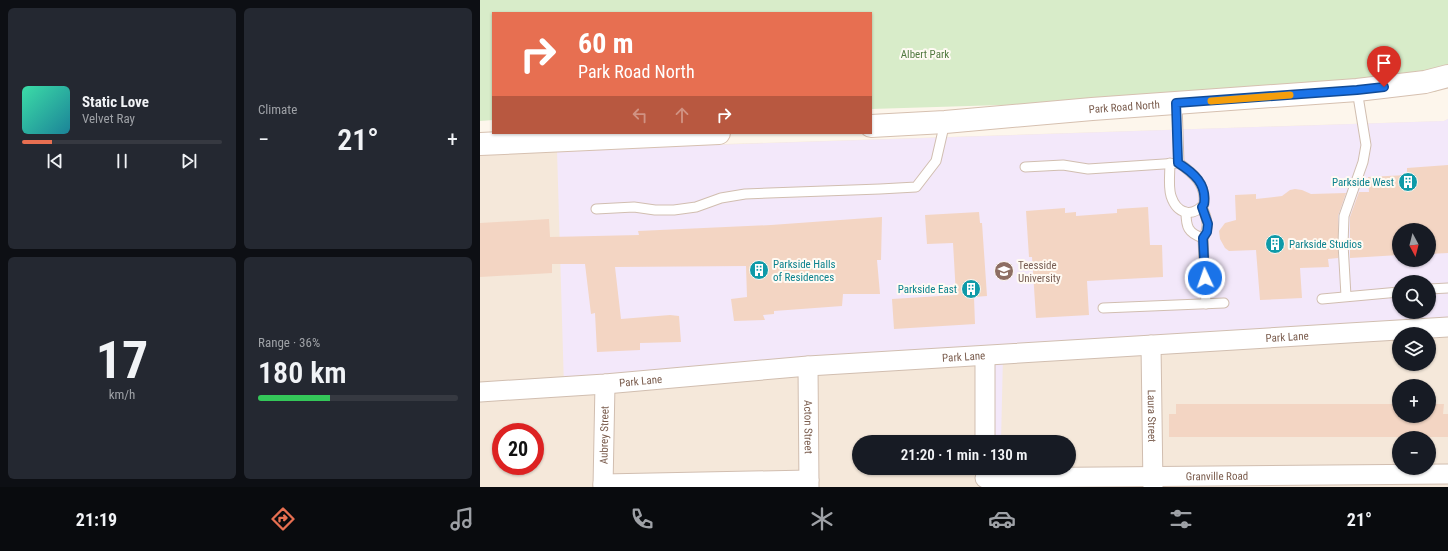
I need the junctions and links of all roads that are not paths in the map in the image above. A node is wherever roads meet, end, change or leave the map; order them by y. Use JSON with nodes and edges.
{"nodes":[{"id":1,"x":1448,"y":76,"type":"edge"},
{"id":2,"x":1357,"y":90,"type":"junction"},
{"id":3,"x":1176,"y":103,"type":"junction"},
{"id":4,"x":945,"y":122,"type":"junction"},
{"id":5,"x":872,"y":126,"type":"edge"},
{"id":6,"x":697,"y":134,"type":"edge"},
{"id":7,"x":480,"y":144,"type":"edge"},
{"id":8,"x":1174,"y":163,"type":"junction"},
{"id":9,"x":1025,"y":167,"type":"dead end"},
{"id":10,"x":1202,"y":207,"type":"junction"},
{"id":11,"x":596,"y":209,"type":"dead end"},
{"id":12,"x":1186,"y":212,"type":"junction"},
{"id":13,"x":1203,"y":238,"type":"junction"},
{"id":14,"x":1448,"y":288,"type":"edge"},
{"id":15,"x":1436,"y":289,"type":"edge"},
{"id":16,"x":1392,"y":293,"type":"edge"},
{"id":17,"x":1346,"y":296,"type":"junction"},
{"id":18,"x":1322,"y":299,"type":"dead end"},
{"id":19,"x":1224,"y":303,"type":"dead end"},
{"id":20,"x":1206,"y":304,"type":"junction"},
{"id":21,"x":1103,"y":308,"type":"dead end"},
{"id":22,"x":1448,"y":327,"type":"edge"},
{"id":23,"x":1151,"y":345,"type":"junction"},
{"id":24,"x":985,"y":356,"type":"junction"},
{"id":25,"x":808,"y":366,"type":"junction"},
{"id":26,"x":605,"y":384,"type":"junction"},
{"id":27,"x":480,"y":392,"type":"edge"},
{"id":28,"x":985,"y":435,"type":"edge"},
{"id":29,"x":1448,"y":474,"type":"edge"},
{"id":30,"x":985,"y":478,"type":"edge"},
{"id":31,"x":1153,"y":482,"type":"edge"},
{"id":32,"x":809,"y":483,"type":"edge"},
{"id":33,"x":603,"y":486,"type":"edge"}],
"edges":[{"from":1,"to":2,"type":"street","name":"Park Road North"},
{"from":2,"to":3,"type":"street","name":"Park Road North"},
{"from":2,"to":17,"type":"lane"},
{"from":3,"to":4,"type":"street","name":"Park Road North"},
{"from":3,"to":8,"type":"lane"},
{"from":4,"to":5,"type":"street","name":"Park Road North"},
{"from":4,"to":11,"type":"lane"},
{"from":6,"to":7,"type":"street"},
{"from":8,"to":9,"type":"lane"},
{"from":8,"to":10,"type":"lane"},
{"from":8,"to":12,"type":"lane"},
{"from":10,"to":12,"type":"lane"},
{"from":10,"to":13,"type":"lane"},
{"from":12,"to":13,"type":"lane"},
{"from":13,"to":20,"type":"lane"},
{"from":14,"to":15,"type":"lane"},
{"from":16,"to":17,"type":"lane"},
{"from":17,"to":18,"type":"lane"},
{"from":19,"to":20,"type":"lane"},
{"from":20,"to":21,"type":"lane"},
{"from":22,"to":23,"type":"street","name":"Park Lane"},
{"from":23,"to":24,"type":"street","name":"Park Lane"},
{"from":23,"to":31,"type":"street","name":"Laura Street"},
{"from":24,"to":25,"type":"street","name":"Park Lane"},
{"from":24,"to":28,"type":"street"},
{"from":25,"to":26,"type":"street","name":"Park Lane"},
{"from":25,"to":32,"type":"street","name":"Acton Street"},
{"from":26,"to":27,"type":"street","name":"Park Lane"},
{"from":26,"to":33,"type":"street","name":"Aubrey Street"},
{"from":29,"to":31,"type":"street","name":"Granville Road"},
{"from":30,"to":31,"type":"street","name":"Granville Road"},
{"from":32,"to":33,"type":"street"}]}
